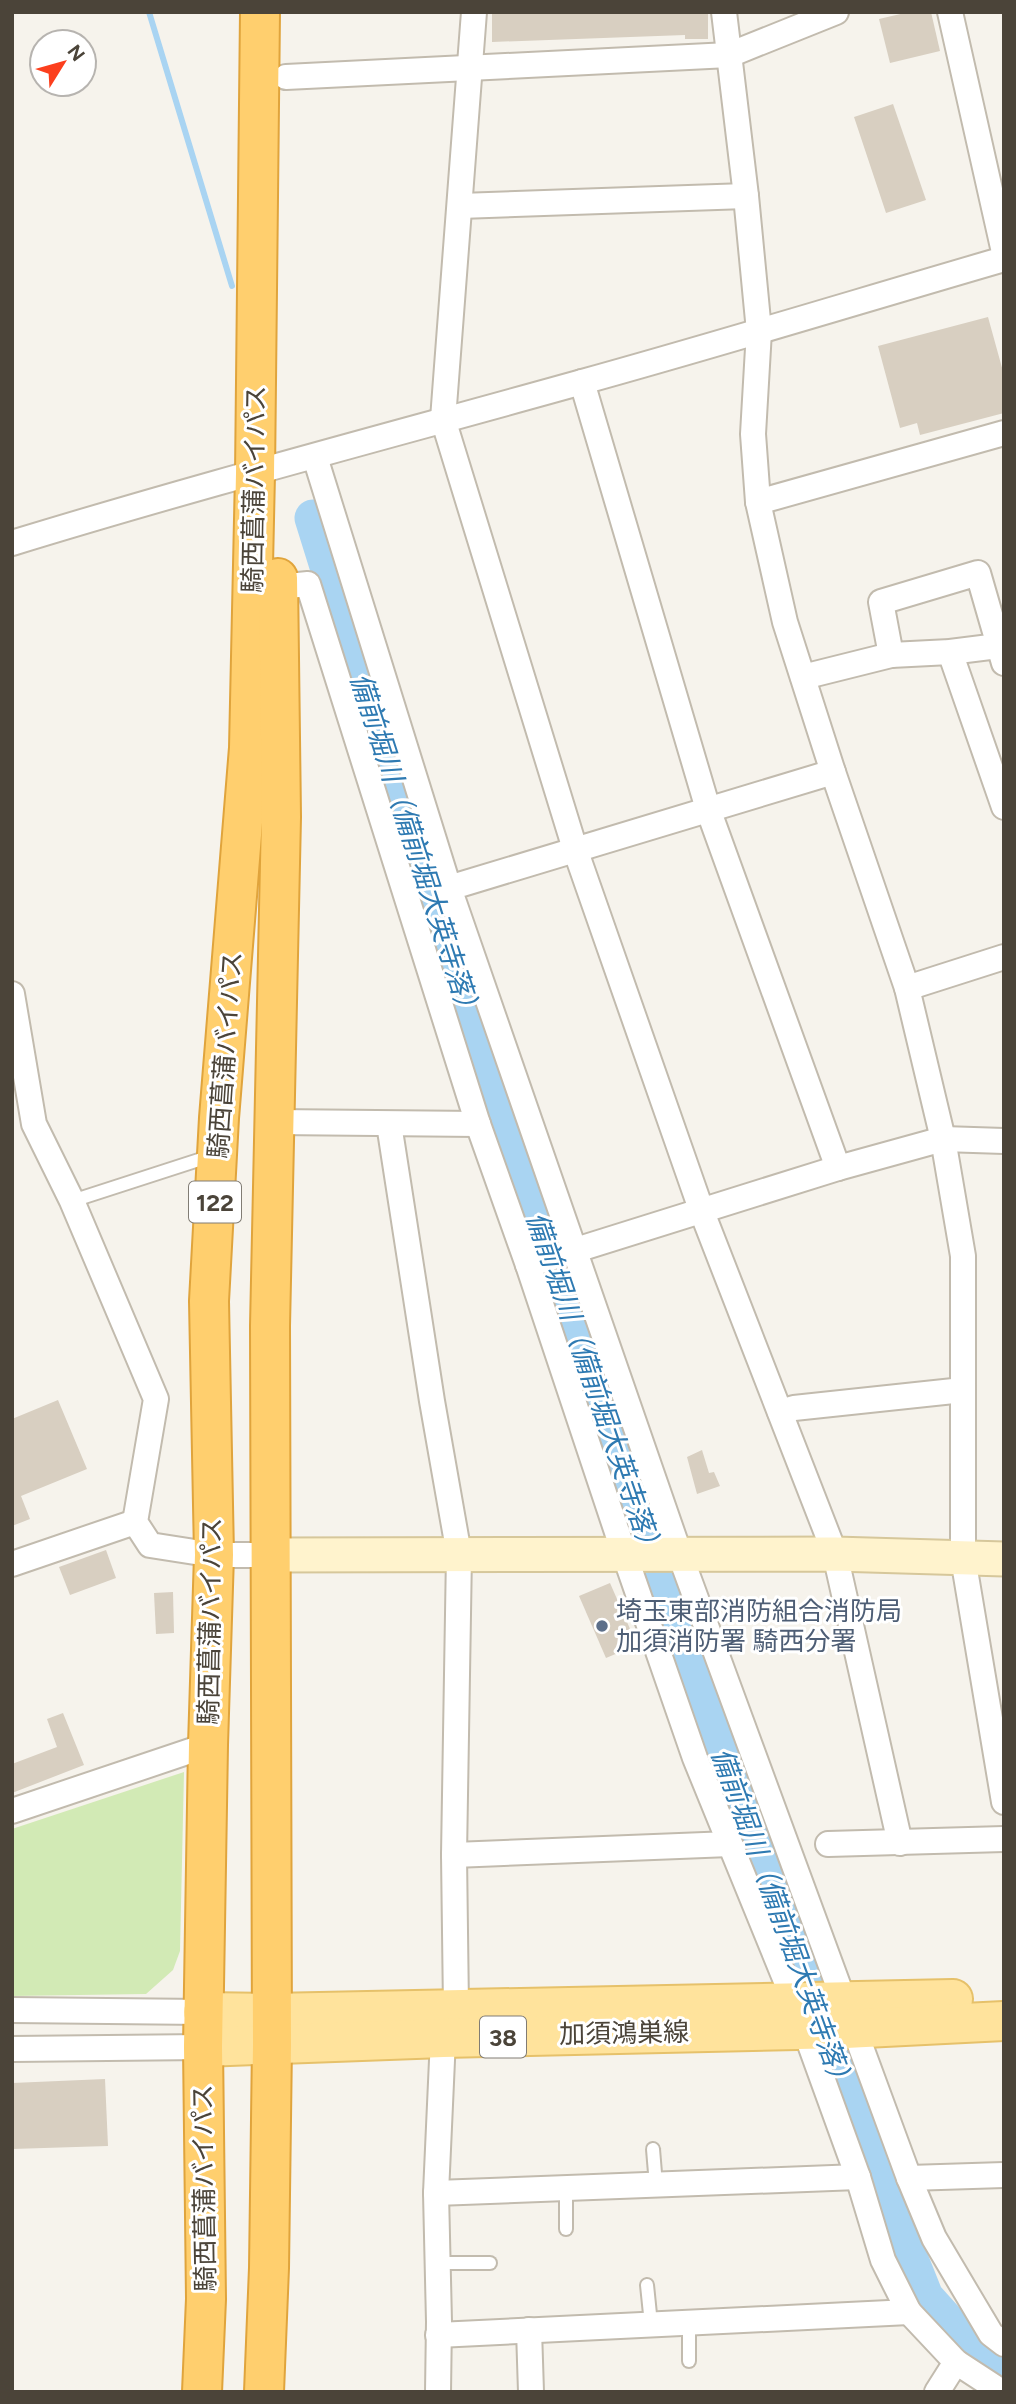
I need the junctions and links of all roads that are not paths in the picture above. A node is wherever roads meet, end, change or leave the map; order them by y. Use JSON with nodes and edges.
{"nodes":[{"id":1,"x":260,"y":12,"type":"edge"},
{"id":2,"x":286,"y":12,"type":"edge"},
{"id":3,"x":474,"y":12,"type":"edge"},
{"id":4,"x":724,"y":12,"type":"edge"},
{"id":5,"x":836,"y":12,"type":"edge"},
{"id":6,"x":950,"y":12,"type":"edge"},
{"id":7,"x":729,"y":55,"type":"junction"},
{"id":8,"x":471,"y":68,"type":"junction"},
{"id":9,"x":286,"y":77,"type":"junction"},
{"id":10,"x":746,"y":196,"type":"junction"},
{"id":11,"x":460,"y":206,"type":"junction"},
{"id":12,"x":1004,"y":252,"type":"edge"},
{"id":13,"x":1004,"y":259,"type":"edge"},
{"id":14,"x":759,"y":331,"type":"junction"},
{"id":15,"x":582,"y":382,"type":"junction"},
{"id":16,"x":443,"y":419,"type":"junction"},
{"id":17,"x":1004,"y":433,"type":"edge"},
{"id":18,"x":283,"y":466,"type":"junction"},
{"id":19,"x":758,"y":502,"type":"junction"},
{"id":20,"x":12,"y":543,"type":"edge"},
{"id":21,"x":278,"y":587,"type":"junction"},
{"id":22,"x":950,"y":652,"type":"junction"},
{"id":23,"x":1001,"y":654,"type":"edge"},
{"id":24,"x":891,"y":655,"type":"junction"},
{"id":25,"x":803,"y":677,"type":"junction"},
{"id":26,"x":833,"y":772,"type":"junction"},
{"id":27,"x":1004,"y":807,"type":"edge"},
{"id":28,"x":708,"y":809,"type":"junction"},
{"id":29,"x":575,"y":849,"type":"junction"},
{"id":30,"x":449,"y":888,"type":"junction"},
{"id":31,"x":1004,"y":957,"type":"edge"},
{"id":32,"x":907,"y":988,"type":"junction"},
{"id":33,"x":12,"y":994,"type":"edge"},
{"id":34,"x":275,"y":1122,"type":"junction"},
{"id":35,"x":389,"y":1124,"type":"junction"},
{"id":36,"x":478,"y":1124,"type":"junction"},
{"id":37,"x":943,"y":1139,"type":"junction"},
{"id":38,"x":1004,"y":1141,"type":"edge"},
{"id":39,"x":218,"y":1153,"type":"junction"},
{"id":40,"x":838,"y":1168,"type":"junction"},
{"id":41,"x":72,"y":1201,"type":"junction"},
{"id":42,"x":702,"y":1212,"type":"junction"},
{"id":43,"x":570,"y":1251,"type":"junction"},
{"id":44,"x":532,"y":1264,"type":"junction"},
{"id":45,"x":963,"y":1390,"type":"junction"},
{"id":46,"x":780,"y":1412,"type":"junction"},
{"id":47,"x":135,"y":1522,"type":"junction"},
{"id":48,"x":459,"y":1554,"type":"junction"},
{"id":49,"x":835,"y":1554,"type":"junction"},
{"id":50,"x":214,"y":1555,"type":"junction"},
{"id":51,"x":270,"y":1555,"type":"junction"},
{"id":52,"x":676,"y":1555,"type":"junction"},
{"id":53,"x":625,"y":1556,"type":"junction"},
{"id":54,"x":963,"y":1558,"type":"junction"},
{"id":55,"x":1004,"y":1559,"type":"edge"},
{"id":56,"x":12,"y":1564,"type":"edge"},
{"id":57,"x":208,"y":1745,"type":"junction"},
{"id":58,"x":1004,"y":1802,"type":"edge"},
{"id":59,"x":12,"y":1811,"type":"edge"},
{"id":60,"x":1004,"y":1839,"type":"edge"},
{"id":61,"x":900,"y":1843,"type":"junction"},
{"id":62,"x":730,"y":1844,"type":"junction"},
{"id":63,"x":828,"y":1844,"type":"dead end"},
{"id":64,"x":454,"y":1855,"type":"junction"},
{"id":65,"x":1004,"y":1995,"type":"edge"},
{"id":66,"x":12,"y":2010,"type":"edge"},
{"id":67,"x":845,"y":2015,"type":"junction"},
{"id":68,"x":799,"y":2016,"type":"junction"},
{"id":69,"x":1004,"y":2021,"type":"edge"},
{"id":70,"x":450,"y":2023,"type":"junction"},
{"id":71,"x":272,"y":2029,"type":"junction"},
{"id":72,"x":203,"y":2030,"type":"junction"},
{"id":73,"x":12,"y":2049,"type":"edge"},
{"id":74,"x":653,"y":2149,"type":"dead end"},
{"id":75,"x":1004,"y":2175,"type":"edge"},
{"id":76,"x":858,"y":2177,"type":"junction"},
{"id":77,"x":909,"y":2178,"type":"junction"},
{"id":78,"x":656,"y":2185,"type":"junction"},
{"id":79,"x":566,"y":2188,"type":"junction"},
{"id":80,"x":436,"y":2193,"type":"junction"},
{"id":81,"x":566,"y":2229,"type":"dead end"},
{"id":82,"x":438,"y":2263,"type":"junction"},
{"id":83,"x":490,"y":2263,"type":"dead end"},
{"id":84,"x":647,"y":2285,"type":"dead end"},
{"id":85,"x":909,"y":2312,"type":"junction"},
{"id":86,"x":689,"y":2322,"type":"junction"},
{"id":87,"x":651,"y":2324,"type":"junction"},
{"id":88,"x":529,"y":2330,"type":"junction"},
{"id":89,"x":438,"y":2335,"type":"junction"},
{"id":90,"x":1004,"y":2344,"type":"edge"},
{"id":91,"x":689,"y":2361,"type":"dead end"},
{"id":92,"x":956,"y":2362,"type":"junction"},
{"id":93,"x":202,"y":2392,"type":"edge"},
{"id":94,"x":264,"y":2392,"type":"edge"},
{"id":95,"x":438,"y":2392,"type":"edge"},
{"id":96,"x":531,"y":2392,"type":"edge"},
{"id":97,"x":937,"y":2392,"type":"edge"},
{"id":98,"x":1002,"y":2392,"type":"edge"}],
"edges":[{"from":1,"to":18,"type":"highway","name":"騎西菖蒲バイパス","number":"122"},
{"from":2,"to":9,"type":"highway","name":"騎西菖蒲バイパス","number":"122"},
{"from":3,"to":8,"type":"street"},
{"from":4,"to":7,"type":"street"},
{"from":5,"to":7,"type":"street"},
{"from":6,"to":12,"type":"street"},
{"from":7,"to":8,"type":"street"},
{"from":7,"to":10,"type":"street"},
{"from":8,"to":9,"type":"street"},
{"from":8,"to":11,"type":"street"},
{"from":9,"to":18,"type":"highway","name":"騎西菖蒲バイパス","number":"122"},
{"from":10,"to":11,"type":"street"},
{"from":10,"to":14,"type":"street"},
{"from":11,"to":16,"type":"street"},
{"from":13,"to":14,"type":"street"},
{"from":14,"to":15,"type":"street"},
{"from":14,"to":19,"type":"street"},
{"from":15,"to":16,"type":"street"},
{"from":15,"to":28,"type":"street"},
{"from":16,"to":18,"type":"street"},
{"from":16,"to":29,"type":"street"},
{"from":17,"to":19,"type":"street"},
{"from":18,"to":20,"type":"street"},
{"from":18,"to":21,"type":"highway","name":"騎西菖蒲バイパス","number":"122"},
{"from":18,"to":30,"type":"street"},
{"from":18,"to":39,"type":"highway","name":"騎西菖蒲バイパス","number":"122"},
{"from":19,"to":25,"type":"street"},
{"from":21,"to":34,"type":"highway","name":"騎西菖蒲バイパス","number":"122"},
{"from":21,"to":36,"type":"street"},
{"from":22,"to":23,"type":"street"},
{"from":22,"to":24,"type":"street"},
{"from":22,"to":27,"type":"street"},
{"from":23,"to":24,"type":"street"},
{"from":24,"to":25,"type":"street"},
{"from":25,"to":26,"type":"street"},
{"from":26,"to":28,"type":"street"},
{"from":26,"to":32,"type":"street"},
{"from":28,"to":29,"type":"street"},
{"from":28,"to":40,"type":"street"},
{"from":29,"to":30,"type":"street"},
{"from":29,"to":42,"type":"street"},
{"from":30,"to":43,"type":"street"},
{"from":31,"to":32,"type":"street"},
{"from":32,"to":37,"type":"street"},
{"from":33,"to":41,"type":"street"},
{"from":34,"to":35,"type":"street"},
{"from":34,"to":51,"type":"highway","name":"騎西菖蒲バイパス","number":"122"},
{"from":35,"to":36,"type":"street"},
{"from":35,"to":48,"type":"street"},
{"from":36,"to":44,"type":"street"},
{"from":37,"to":38,"type":"street"},
{"from":37,"to":40,"type":"street"},
{"from":37,"to":45,"type":"street"},
{"from":39,"to":41,"type":"lane"},
{"from":39,"to":50,"type":"highway","name":"騎西菖蒲バイパス","number":"122"},
{"from":40,"to":42,"type":"street"},
{"from":41,"to":47,"type":"street"},
{"from":42,"to":43,"type":"street"},
{"from":42,"to":46,"type":"street"},
{"from":43,"to":44,"type":"street"},
{"from":43,"to":52,"type":"street"},
{"from":44,"to":53,"type":"street"},
{"from":45,"to":46,"type":"street"},
{"from":45,"to":54,"type":"street"},
{"from":46,"to":49,"type":"street"},
{"from":47,"to":50,"type":"street"},
{"from":47,"to":56,"type":"street"},
{"from":48,"to":51,"type":"street"},
{"from":48,"to":53,"type":"street"},
{"from":48,"to":64,"type":"street"},
{"from":49,"to":52,"type":"street"},
{"from":49,"to":54,"type":"street"},
{"from":49,"to":61,"type":"street"},
{"from":50,"to":51,"type":"street"},
{"from":50,"to":57,"type":"highway","name":"騎西菖蒲バイパス","number":"122"},
{"from":51,"to":71,"type":"highway","name":"騎西菖蒲バイパス","number":"122"},
{"from":52,"to":53,"type":"street"},
{"from":52,"to":67,"type":"street"},
{"from":53,"to":62,"type":"street"},
{"from":54,"to":55,"type":"street"},
{"from":54,"to":58,"type":"street"},
{"from":57,"to":59,"type":"street"},
{"from":57,"to":72,"type":"highway","name":"騎西菖蒲バイパス","number":"122"},
{"from":60,"to":61,"type":"street"},
{"from":61,"to":63,"type":"street"},
{"from":62,"to":64,"type":"street"},
{"from":62,"to":68,"type":"street"},
{"from":64,"to":70,"type":"street"},
{"from":65,"to":67,"type":"main road","name":"加須鴻巣線","number":"38"},
{"from":66,"to":72,"type":"street"},
{"from":67,"to":68,"type":"main road","name":"加須鴻巣線","number":"38"},
{"from":67,"to":69,"type":"main road","name":"加須鴻巣線","number":"38"},
{"from":67,"to":77,"type":"street"},
{"from":68,"to":70,"type":"main road","name":"加須鴻巣線","number":"38"},
{"from":68,"to":76,"type":"street"},
{"from":70,"to":71,"type":"main road","name":"加須鴻巣線","number":"38"},
{"from":70,"to":80,"type":"street"},
{"from":71,"to":72,"type":"main road","name":"加須鴻巣線","number":"38"},
{"from":71,"to":94,"type":"highway","name":"騎西菖蒲バイパス","number":"122"},
{"from":72,"to":73,"type":"street"},
{"from":72,"to":93,"type":"highway","name":"騎西菖蒲バイパス","number":"122"},
{"from":74,"to":78,"type":"lane"},
{"from":75,"to":77,"type":"street"},
{"from":76,"to":78,"type":"street"},
{"from":76,"to":85,"type":"street"},
{"from":77,"to":90,"type":"street"},
{"from":78,"to":79,"type":"street"},
{"from":79,"to":80,"type":"street"},
{"from":79,"to":81,"type":"lane"},
{"from":80,"to":82,"type":"street"},
{"from":82,"to":83,"type":"lane"},
{"from":82,"to":89,"type":"street"},
{"from":84,"to":87,"type":"lane"},
{"from":85,"to":86,"type":"street"},
{"from":85,"to":92,"type":"street"},
{"from":86,"to":87,"type":"street"},
{"from":86,"to":91,"type":"lane"},
{"from":87,"to":88,"type":"street"},
{"from":88,"to":89,"type":"street"},
{"from":88,"to":96,"type":"street"},
{"from":89,"to":95,"type":"street"},
{"from":92,"to":97,"type":"street"},
{"from":92,"to":98,"type":"street"}]}
